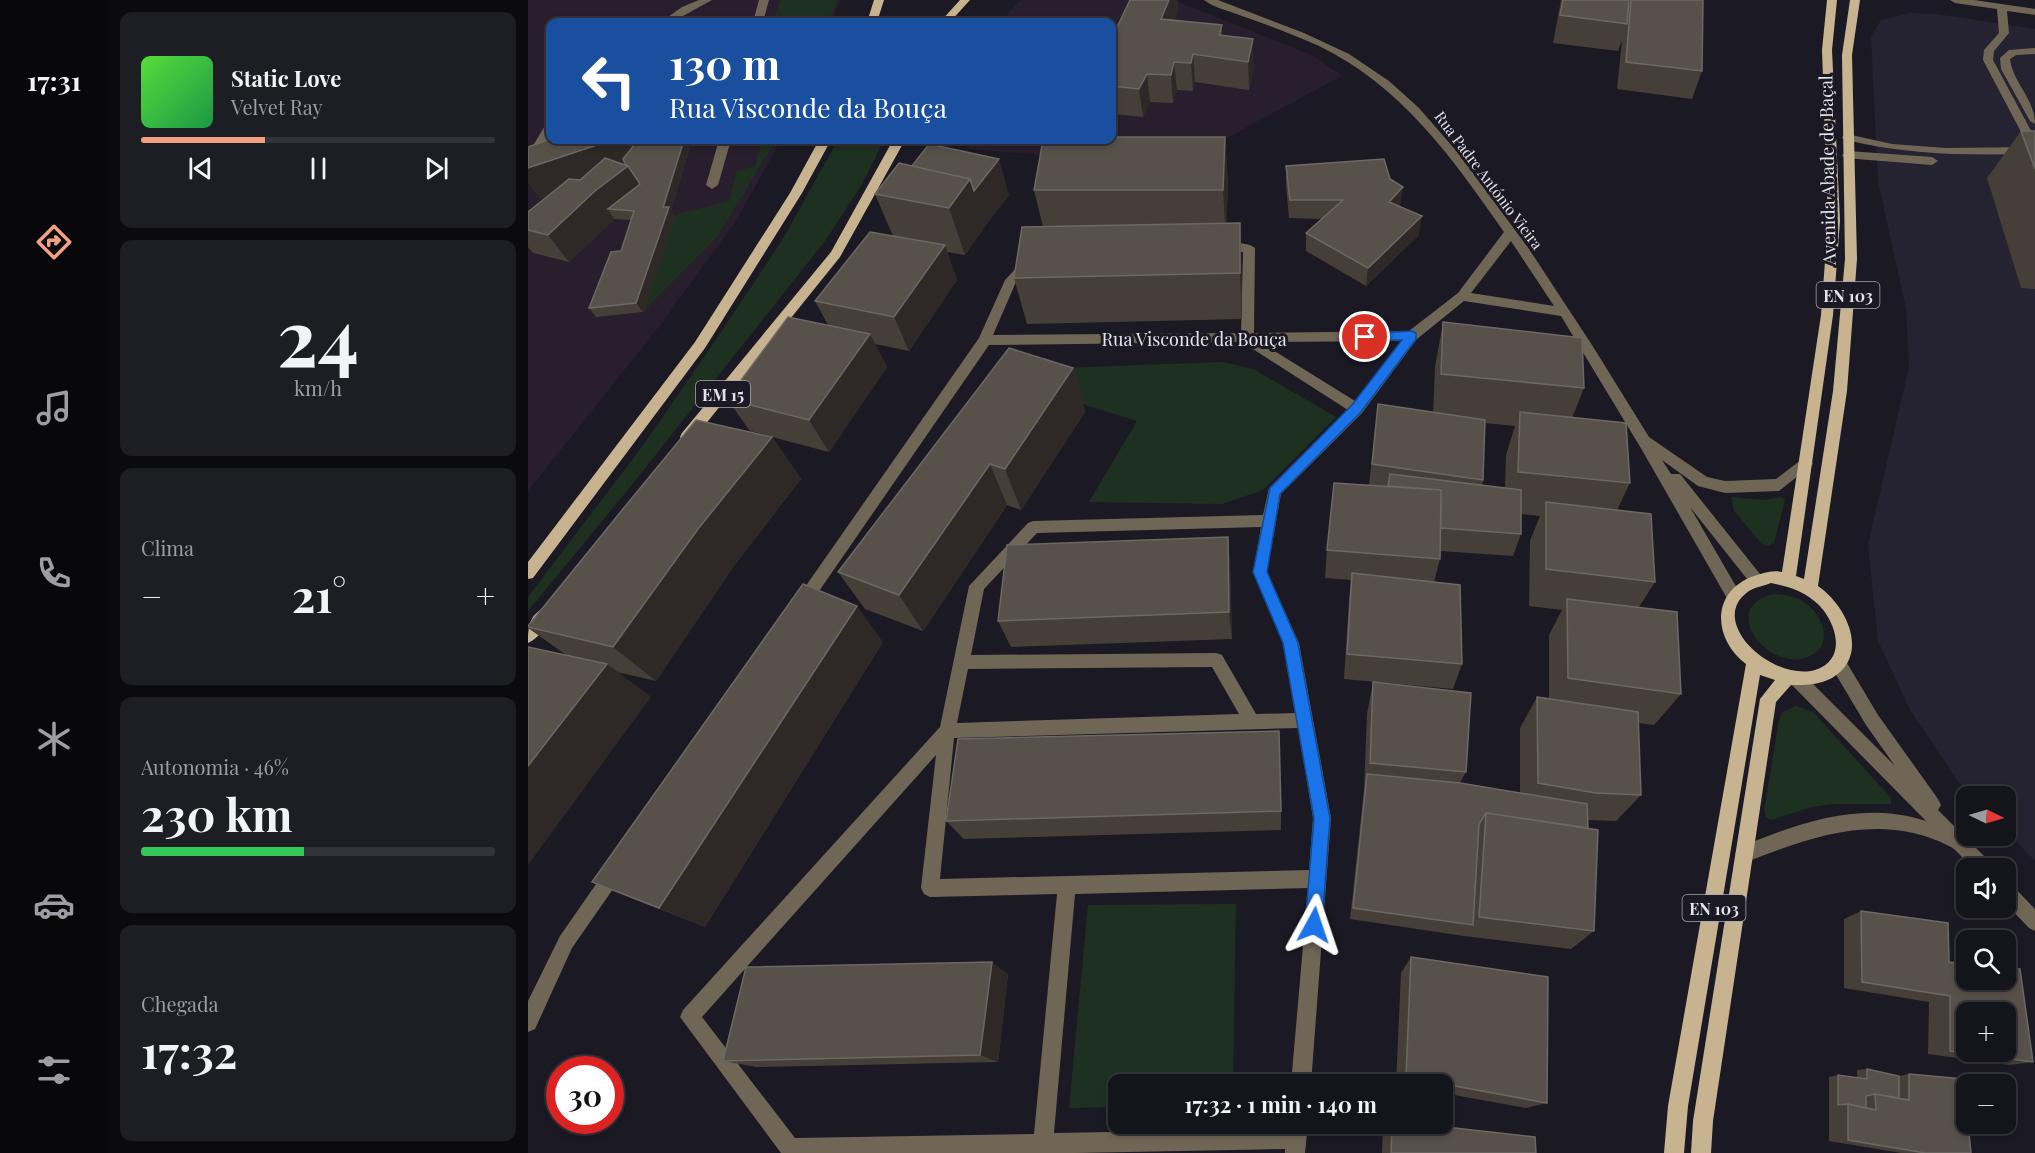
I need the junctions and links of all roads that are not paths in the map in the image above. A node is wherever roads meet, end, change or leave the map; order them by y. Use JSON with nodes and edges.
{"nodes":[{"id":1,"x":707,"y":0,"type":"edge"},
{"id":2,"x":764,"y":0,"type":"edge"},
{"id":3,"x":879,"y":0,"type":"edge"},
{"id":4,"x":965,"y":0,"type":"edge"},
{"id":5,"x":1209,"y":0,"type":"edge"},
{"id":6,"x":1832,"y":0,"type":"edge"},
{"id":7,"x":1855,"y":0,"type":"edge"},
{"id":8,"x":1955,"y":0,"type":"edge"},
{"id":9,"x":2002,"y":7,"type":"junction"},
{"id":10,"x":2035,"y":12,"type":"edge"},
{"id":11,"x":672,"y":18,"type":"edge"},
{"id":12,"x":759,"y":18,"type":"edge"},
{"id":13,"x":873,"y":18,"type":"edge"},
{"id":14,"x":949,"y":18,"type":"edge"},
{"id":15,"x":2035,"y":51,"type":"edge"},
{"id":16,"x":2035,"y":121,"type":"edge"},
{"id":17,"x":546,"y":133,"type":"edge"},
{"id":18,"x":1831,"y":136,"type":"junction"},
{"id":19,"x":1847,"y":137,"type":"junction"},
{"id":20,"x":724,"y":144,"type":"edge"},
{"id":21,"x":823,"y":144,"type":"edge"},
{"id":22,"x":897,"y":144,"type":"edge"},
{"id":23,"x":2035,"y":149,"type":"edge"},
{"id":24,"x":1848,"y":155,"type":"junction"},
{"id":25,"x":1947,"y":157,"type":"junction"},
{"id":26,"x":528,"y":163,"type":"edge"},
{"id":27,"x":712,"y":185,"type":"dead end"},
{"id":28,"x":1511,"y":232,"type":"junction"},
{"id":29,"x":1202,"y":249,"type":"edge"},
{"id":30,"x":1036,"y":254,"type":"edge"},
{"id":31,"x":1462,"y":296,"type":"junction"},
{"id":32,"x":1565,"y":312,"type":"junction"},
{"id":33,"x":1412,"y":336,"type":"junction"},
{"id":34,"x":1246,"y":339,"type":"junction"},
{"id":35,"x":985,"y":340,"type":"junction"},
{"id":36,"x":1357,"y":409,"type":"junction"},
{"id":37,"x":1643,"y":439,"type":"junction"},
{"id":38,"x":675,"y":452,"type":"edge"},
{"id":39,"x":1806,"y":464,"type":"junction"},
{"id":40,"x":1269,"y":521,"type":"junction"},
{"id":41,"x":528,"y":573,"type":"edge"},
{"id":42,"x":1756,"y":579,"type":"junction"},
{"id":43,"x":1788,"y":579,"type":"junction"},
{"id":44,"x":1810,"y":589,"type":"junction"},
{"id":45,"x":1733,"y":595,"type":"junction"},
{"id":46,"x":556,"y":601,"type":"edge"},
{"id":47,"x":789,"y":622,"type":"edge"},
{"id":48,"x":528,"y":636,"type":"edge"},
{"id":49,"x":961,"y":662,"type":"junction"},
{"id":50,"x":1754,"y":663,"type":"junction"},
{"id":51,"x":1838,"y":663,"type":"junction"},
{"id":52,"x":1793,"y":679,"type":"junction"},
{"id":53,"x":1304,"y":720,"type":"junction"},
{"id":54,"x":1252,"y":722,"type":"junction"},
{"id":55,"x":947,"y":731,"type":"junction"},
{"id":56,"x":1956,"y":839,"type":"junction"},
{"id":57,"x":1963,"y":846,"type":"edge"},
{"id":58,"x":627,"y":854,"type":"edge"},
{"id":59,"x":1744,"y":854,"type":"junction"},
{"id":60,"x":1974,"y":858,"type":"edge"},
{"id":61,"x":1317,"y":879,"type":"junction"},
{"id":62,"x":1068,"y":885,"type":"junction"},
{"id":63,"x":2016,"y":902,"type":"edge"},
{"id":64,"x":2035,"y":922,"type":"edge"},
{"id":65,"x":528,"y":1022,"type":"edge"},
{"id":66,"x":1302,"y":1074,"type":"edge"},
{"id":67,"x":1296,"y":1139,"type":"edge"},
{"id":68,"x":1043,"y":1144,"type":"junction"},
{"id":69,"x":1674,"y":1153,"type":"edge"},
{"id":70,"x":1701,"y":1153,"type":"edge"}],
"edges":[{"from":1,"to":11,"type":"street"},
{"from":2,"to":12,"type":"street"},
{"from":3,"to":13,"type":"main road"},
{"from":4,"to":14,"type":"main road"},
{"from":5,"to":28,"type":"street","name":"Rua Padre António Vieira"},
{"from":6,"to":18,"type":"main road","name":"Avenida Abade de Baçal","number":"EN 103"},
{"from":7,"to":19,"type":"main road","name":"Avenida Abade de Baçal","number":"EN 103"},
{"from":8,"to":9,"type":"street"},
{"from":9,"to":10,"type":"street"},
{"from":9,"to":23,"type":"street"},
{"from":15,"to":16,"type":"street"},
{"from":17,"to":26,"type":"street"},
{"from":18,"to":24,"type":"main road"},
{"from":18,"to":39,"type":"main road","name":"Avenida Abade de Baçal","number":"EN 103"},
{"from":19,"to":24,"type":"main road","name":"Avenida Abade de Baçal","number":"EN 103"},
{"from":19,"to":25,"type":"street"},
{"from":20,"to":27,"type":"street"},
{"from":21,"to":41,"type":"main road","number":"EM 15"},
{"from":22,"to":38,"type":"main road","number":"EM 15"},
{"from":23,"to":25,"type":"street"},
{"from":24,"to":25,"type":"street"},
{"from":24,"to":44,"type":"main road","name":"Avenida Abade de Baçal","number":"EN 103"},
{"from":28,"to":31,"type":"street"},
{"from":28,"to":32,"type":"street","name":"Rua Padre António Vieira"},
{"from":29,"to":34,"type":"street"},
{"from":30,"to":35,"type":"street"},
{"from":31,"to":32,"type":"street"},
{"from":31,"to":33,"type":"street"},
{"from":32,"to":37,"type":"street","name":"Rua Padre António Vieira"},
{"from":33,"to":34,"type":"street","name":"Rua Visconde da Bouça"},
{"from":33,"to":36,"type":"street"},
{"from":34,"to":35,"type":"street","name":"Rua Visconde da Bouça"},
{"from":34,"to":36,"type":"street"},
{"from":35,"to":47,"type":"street"},
{"from":36,"to":40,"type":"street"},
{"from":37,"to":39,"type":"street"},
{"from":37,"to":42,"type":"street"},
{"from":37,"to":45,"type":"street"},
{"from":39,"to":43,"type":"main road","name":"Avenida Abade de Baçal","number":"EN 103"},
{"from":40,"to":49,"type":"street"},
{"from":40,"to":53,"type":"street"},
{"from":42,"to":43,"type":"main road"},
{"from":42,"to":45,"type":"main road"},
{"from":43,"to":44,"type":"main road"},
{"from":44,"to":51,"type":"main road"},
{"from":45,"to":50,"type":"main road"},
{"from":46,"to":48,"type":"main road"},
{"from":49,"to":54,"type":"street"},
{"from":49,"to":55,"type":"street"},
{"from":50,"to":52,"type":"main road"},
{"from":50,"to":69,"type":"main road","number":"EN 103"},
{"from":51,"to":52,"type":"main road"},
{"from":51,"to":56,"type":"street"},
{"from":52,"to":56,"type":"street"},
{"from":52,"to":59,"type":"main road","number":"EN 103"},
{"from":53,"to":54,"type":"street"},
{"from":53,"to":61,"type":"street"},
{"from":54,"to":55,"type":"street"},
{"from":55,"to":62,"type":"street"},
{"from":55,"to":68,"type":"street"},
{"from":56,"to":59,"type":"street"},
{"from":57,"to":60,"type":"street"},
{"from":58,"to":65,"type":"street"},
{"from":59,"to":70,"type":"main road","number":"EN 103"},
{"from":61,"to":62,"type":"street"},
{"from":61,"to":66,"type":"street"},
{"from":62,"to":68,"type":"street"},
{"from":63,"to":64,"type":"street"},
{"from":67,"to":68,"type":"street"}]}
